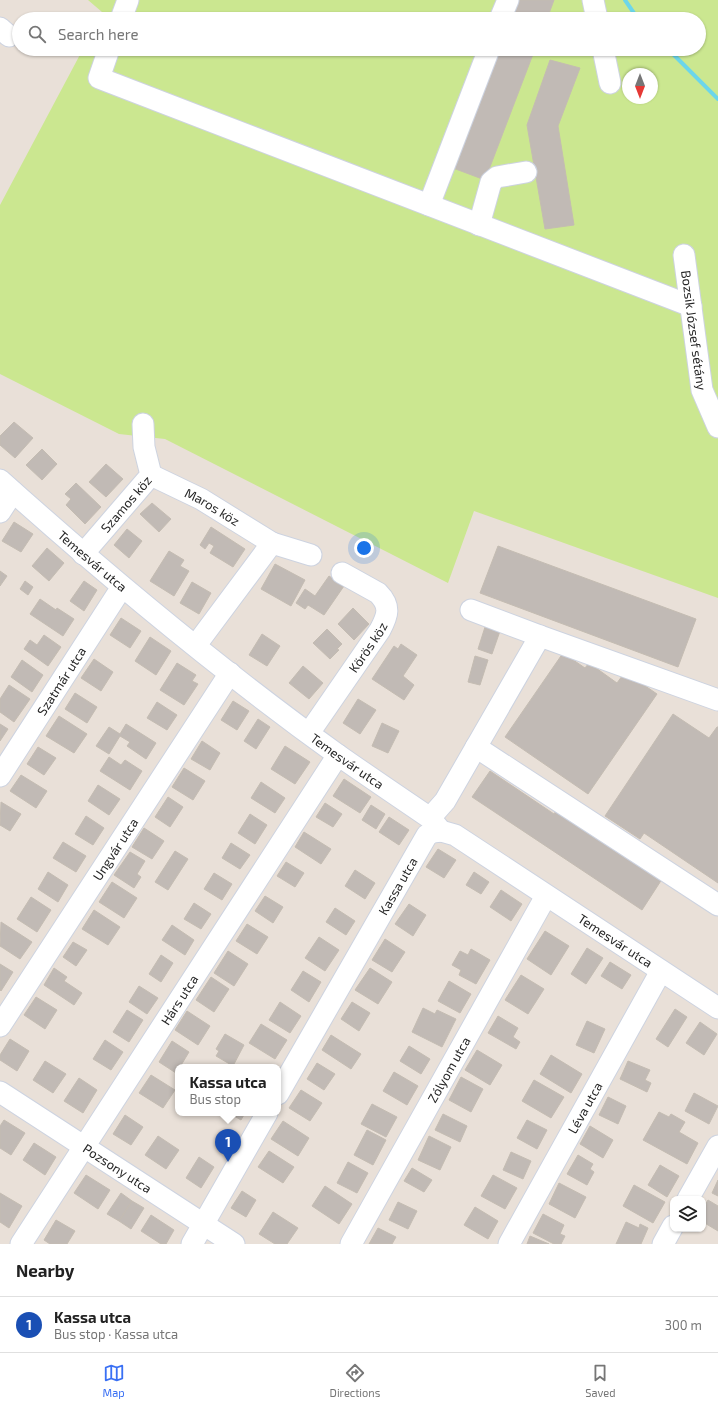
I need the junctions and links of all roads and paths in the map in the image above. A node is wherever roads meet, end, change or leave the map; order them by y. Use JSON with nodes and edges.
{"nodes":[{"id":1,"x":128,"y":0,"type":"edge"},
{"id":2,"x":508,"y":0,"type":"edge"},
{"id":3,"x":593,"y":0,"type":"edge"},
{"id":4,"x":124,"y":12,"type":"edge"},
{"id":5,"x":503,"y":12,"type":"edge"},
{"id":6,"x":596,"y":12,"type":"edge"},
{"id":7,"x":107,"y":56,"type":"edge"},
{"id":8,"x":486,"y":56,"type":"edge"},
{"id":9,"x":604,"y":56,"type":"edge"},
{"id":10,"x":610,"y":83,"type":"dead end"},
{"id":11,"x":526,"y":172,"type":"dead end"},
{"id":12,"x":429,"y":205,"type":"junction"},
{"id":13,"x":479,"y":225,"type":"junction"},
{"id":14,"x":684,"y":255,"type":"dead end"},
{"id":15,"x":691,"y":306,"type":"junction"},
{"id":16,"x":143,"y":424,"type":"dead end"},
{"id":17,"x":718,"y":426,"type":"edge"},
{"id":18,"x":151,"y":475,"type":"junction"},
{"id":19,"x":7,"y":486,"type":"edge"},
{"id":20,"x":0,"y":512,"type":"edge"},
{"id":21,"x":272,"y":543,"type":"junction"},
{"id":22,"x":83,"y":554,"type":"junction"},
{"id":23,"x":311,"y":555,"type":"dead end"},
{"id":24,"x":342,"y":573,"type":"dead end"},
{"id":25,"x":122,"y":587,"type":"junction"},
{"id":26,"x":471,"y":610,"type":"dead end"},
{"id":27,"x":540,"y":636,"type":"junction"},
{"id":28,"x":196,"y":645,"type":"junction"},
{"id":29,"x":230,"y":673,"type":"junction"},
{"id":30,"x":718,"y":700,"type":"edge"},
{"id":31,"x":309,"y":733,"type":"junction"},
{"id":32,"x":476,"y":747,"type":"junction"},
{"id":33,"x":338,"y":755,"type":"junction"},
{"id":34,"x":0,"y":776,"type":"edge"},
{"id":35,"x":435,"y":824,"type":"junction"},
{"id":36,"x":546,"y":896,"type":"junction"},
{"id":37,"x":718,"y":905,"type":"edge"},
{"id":38,"x":661,"y":972,"type":"junction"},
{"id":39,"x":718,"y":1008,"type":"edge"},
{"id":40,"x":0,"y":1026,"type":"edge"},
{"id":41,"x":281,"y":1089,"type":"edge"},
{"id":42,"x":0,"y":1092,"type":"edge"},
{"id":43,"x":265,"y":1116,"type":"edge"},
{"id":44,"x":718,"y":1146,"type":"edge"},
{"id":45,"x":84,"y":1147,"type":"junction"},
{"id":46,"x":690,"y":1196,"type":"edge"},
{"id":47,"x":204,"y":1224,"type":"junction"},
{"id":48,"x":670,"y":1231,"type":"edge"},
{"id":49,"x":21,"y":1244,"type":"edge"},
{"id":50,"x":192,"y":1244,"type":"edge"},
{"id":51,"x":234,"y":1244,"type":"edge"},
{"id":52,"x":351,"y":1244,"type":"edge"},
{"id":53,"x":509,"y":1244,"type":"edge"},
{"id":54,"x":663,"y":1244,"type":"edge"}],
"edges":[{"from":1,"to":4,"type":"street"},
{"from":2,"to":5,"type":"street"},
{"from":3,"to":6,"type":"street"},
{"from":7,"to":12,"type":"street"},
{"from":8,"to":12,"type":"street"},
{"from":9,"to":10,"type":"street"},
{"from":11,"to":13,"type":"street"},
{"from":12,"to":13,"type":"street"},
{"from":13,"to":15,"type":"street"},
{"from":14,"to":15,"type":"street","name":"Bozsik József sétány"},
{"from":15,"to":17,"type":"street","name":"Bozsik József sétány"},
{"from":16,"to":18,"type":"street","name":"Szamos köz"},
{"from":18,"to":21,"type":"street","name":"Maros köz"},
{"from":18,"to":22,"type":"street","name":"Szamos köz"},
{"from":19,"to":20,"type":"street"},
{"from":19,"to":22,"type":"street","name":"Temesvár utca"},
{"from":21,"to":23,"type":"street","name":"Maros köz"},
{"from":21,"to":28,"type":"street"},
{"from":22,"to":25,"type":"street","name":"Temesvár utca"},
{"from":24,"to":31,"type":"street","name":"Körös köz"},
{"from":25,"to":28,"type":"street","name":"Temesvár utca"},
{"from":25,"to":34,"type":"street","name":"Szatmár utca"},
{"from":26,"to":27,"type":"street"},
{"from":27,"to":30,"type":"street"},
{"from":27,"to":32,"type":"street"},
{"from":28,"to":29,"type":"street","name":"Temesvár utca"},
{"from":29,"to":31,"type":"street","name":"Temesvár utca"},
{"from":29,"to":40,"type":"street","name":"Ungvár utca"},
{"from":31,"to":33,"type":"street","name":"Temesvár utca"},
{"from":32,"to":35,"type":"street"},
{"from":32,"to":37,"type":"street"},
{"from":33,"to":35,"type":"street","name":"Temesvár utca"},
{"from":33,"to":45,"type":"street","name":"Hárs utca"},
{"from":35,"to":36,"type":"street","name":"Temesvár utca"},
{"from":35,"to":41,"type":"street","name":"Kassa utca"},
{"from":36,"to":38,"type":"street","name":"Temesvár utca"},
{"from":36,"to":52,"type":"street","name":"Zólyom utca"},
{"from":38,"to":39,"type":"street","name":"Temesvár utca"},
{"from":38,"to":53,"type":"street","name":"Léva utca"},
{"from":42,"to":45,"type":"street","name":"Pozsony utca"},
{"from":43,"to":47,"type":"street"},
{"from":44,"to":46,"type":"street"},
{"from":45,"to":47,"type":"street","name":"Pozsony utca"},
{"from":45,"to":49,"type":"street","name":"Hárs utca"},
{"from":47,"to":50,"type":"street"},
{"from":47,"to":51,"type":"street","name":"Pozsony utca"},
{"from":48,"to":54,"type":"street"}]}
